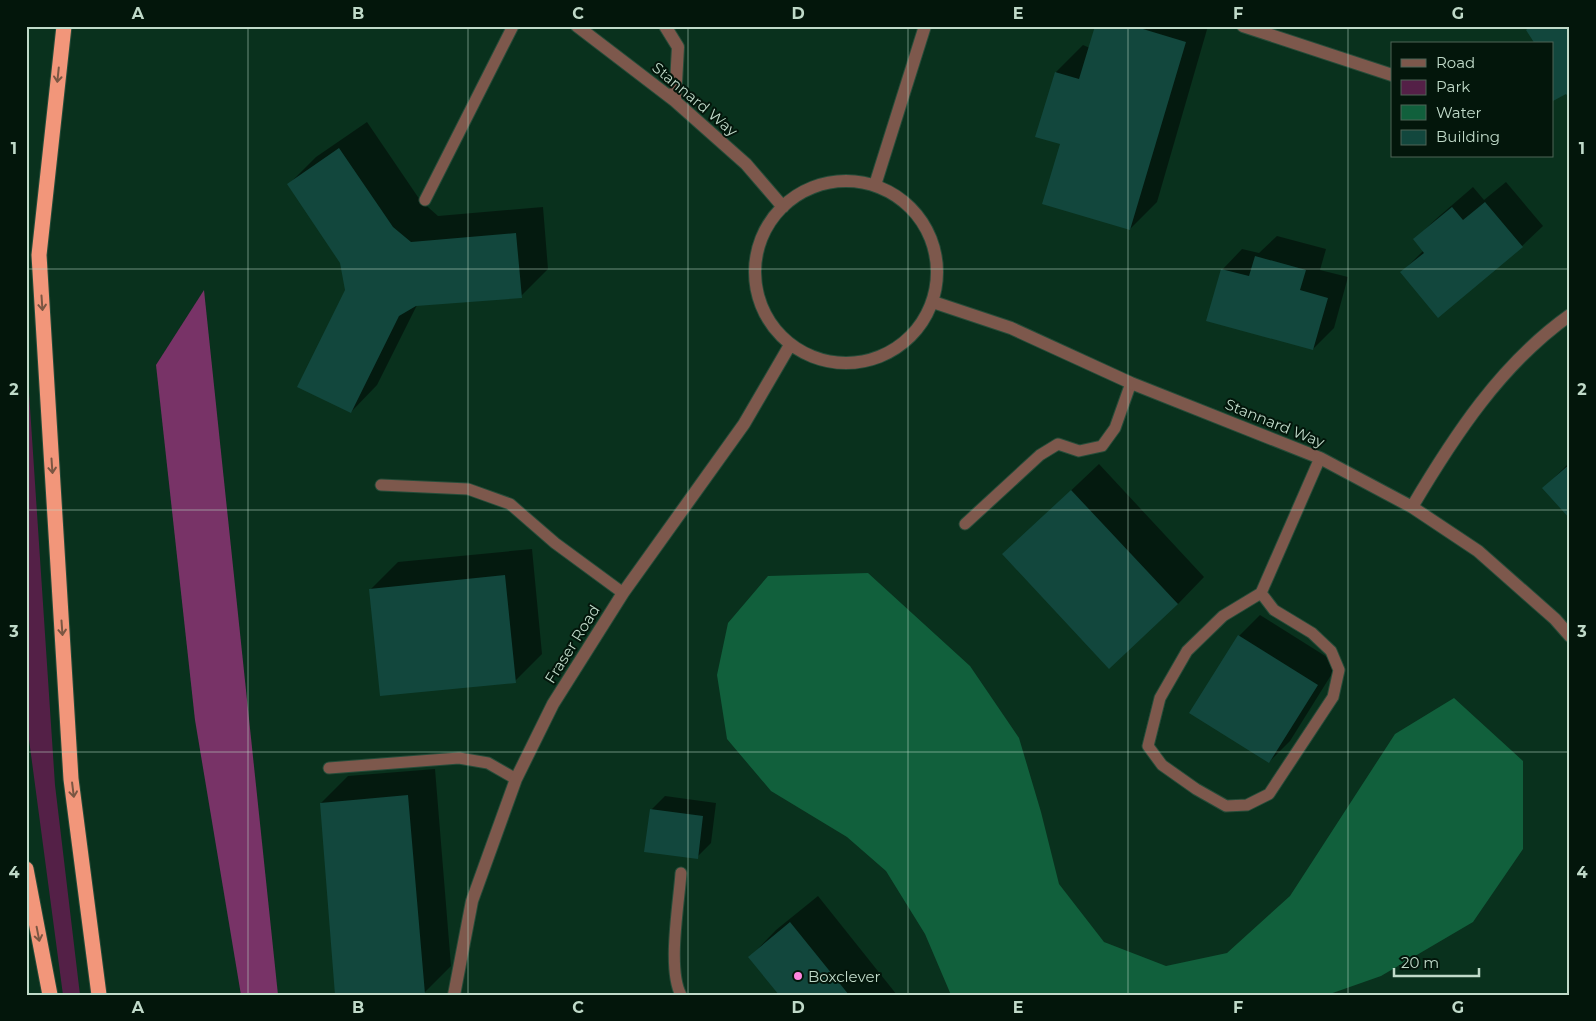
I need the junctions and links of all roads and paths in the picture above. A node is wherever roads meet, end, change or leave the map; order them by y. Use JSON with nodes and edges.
{"nodes":[{"id":1,"x":64,"y":26,"type":"edge"},
{"id":2,"x":512,"y":26,"type":"edge"},
{"id":3,"x":577,"y":26,"type":"edge"},
{"id":4,"x":665,"y":26,"type":"edge"},
{"id":5,"x":925,"y":26,"type":"edge"},
{"id":6,"x":1243,"y":26,"type":"edge"},
{"id":7,"x":1391,"y":75,"type":"edge"},
{"id":8,"x":675,"y":101,"type":"junction"},
{"id":9,"x":875,"y":185,"type":"junction"},
{"id":10,"x":426,"y":200,"type":"dead end"},
{"id":11,"x":783,"y":207,"type":"junction"},
{"id":12,"x":934,"y":302,"type":"junction"},
{"id":13,"x":1570,"y":315,"type":"edge"},
{"id":14,"x":790,"y":345,"type":"junction"},
{"id":15,"x":1131,"y":383,"type":"junction"},
{"id":16,"x":1320,"y":458,"type":"junction"},
{"id":17,"x":381,"y":485,"type":"dead end"},
{"id":18,"x":1412,"y":507,"type":"junction"},
{"id":19,"x":966,"y":524,"type":"dead end"},
{"id":20,"x":622,"y":593,"type":"junction"},
{"id":21,"x":1260,"y":593,"type":"junction"},
{"id":22,"x":1570,"y":636,"type":"edge"},
{"id":23,"x":329,"y":768,"type":"dead end"},
{"id":24,"x":516,"y":780,"type":"junction"},
{"id":25,"x":26,"y":868,"type":"edge"},
{"id":26,"x":682,"y":873,"type":"dead end"},
{"id":27,"x":50,"y":995,"type":"edge"},
{"id":28,"x":99,"y":995,"type":"edge"},
{"id":29,"x":454,"y":995,"type":"edge"},
{"id":30,"x":681,"y":995,"type":"edge"}],
"edges":[{"from":1,"to":28,"type":"highway","one_way":true},
{"from":2,"to":10,"type":"lane"},
{"from":3,"to":8,"type":"street","name":"Stannard Way"},
{"from":4,"to":8,"type":"street"},
{"from":5,"to":9,"type":"street"},
{"from":6,"to":7,"type":"street"},
{"from":8,"to":11,"type":"street","name":"Stannard Way"},
{"from":9,"to":11,"type":"street"},
{"from":9,"to":12,"type":"street"},
{"from":11,"to":14,"type":"street"},
{"from":12,"to":14,"type":"street"},
{"from":12,"to":15,"type":"street","name":"Stannard Way"},
{"from":13,"to":18,"type":"street"},
{"from":14,"to":20,"type":"street","name":"Fraser Road"},
{"from":15,"to":16,"type":"street","name":"Stannard Way"},
{"from":15,"to":19,"type":"lane"},
{"from":16,"to":18,"type":"street","name":"Stannard Way"},
{"from":16,"to":21,"type":"lane"},
{"from":17,"to":20,"type":"lane"},
{"from":18,"to":22,"type":"street","name":"Stannard Way"},
{"from":20,"to":24,"type":"street","name":"Fraser Road"},
{"from":21,"to":21,"type":"lane"},
{"from":23,"to":24,"type":"lane"},
{"from":24,"to":29,"type":"street","name":"Fraser Road"},
{"from":25,"to":27,"type":"highway","one_way":true},
{"from":26,"to":30,"type":"lane"}]}
